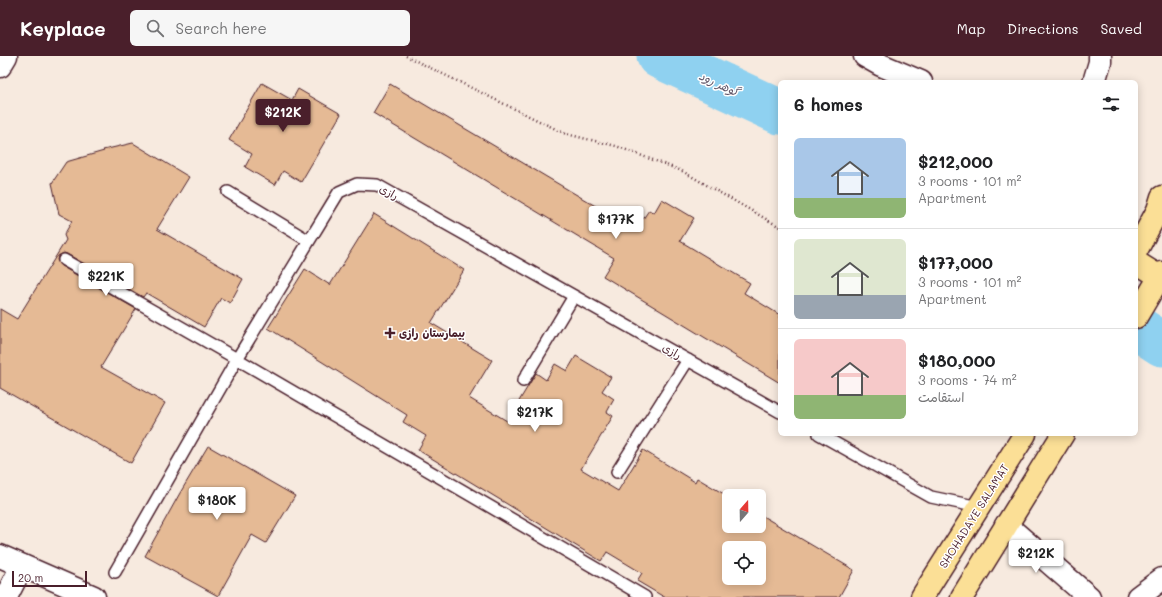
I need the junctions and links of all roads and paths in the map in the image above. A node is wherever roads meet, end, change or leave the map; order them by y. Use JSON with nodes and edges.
{"nodes":[{"id":1,"x":6,"y":56,"type":"edge"},
{"id":2,"x":406,"y":56,"type":"edge"},
{"id":3,"x":865,"y":56,"type":"edge"},
{"id":4,"x":1100,"y":56,"type":"edge"},
{"id":5,"x":0,"y":66,"type":"edge"},
{"id":6,"x":916,"y":80,"type":"edge"},
{"id":7,"x":1095,"y":80,"type":"edge"},
{"id":8,"x":228,"y":192,"type":"dead end"},
{"id":9,"x":1162,"y":197,"type":"edge"},
{"id":10,"x":778,"y":226,"type":"edge"},
{"id":11,"x":309,"y":241,"type":"junction"},
{"id":12,"x":1138,"y":247,"type":"edge"},
{"id":13,"x":64,"y":260,"type":"dead end"},
{"id":14,"x":1138,"y":264,"type":"edge"},
{"id":15,"x":1158,"y":280,"type":"edge"},
{"id":16,"x":574,"y":296,"type":"junction"},
{"id":17,"x":1138,"y":314,"type":"edge"},
{"id":18,"x":237,"y":359,"type":"junction"},
{"id":19,"x":688,"y":360,"type":"junction"},
{"id":20,"x":523,"y":381,"type":"dead end"},
{"id":21,"x":778,"y":411,"type":"edge"},
{"id":22,"x":823,"y":436,"type":"edge"},
{"id":23,"x":1024,"y":436,"type":"edge"},
{"id":24,"x":1062,"y":436,"type":"edge"},
{"id":25,"x":617,"y":472,"type":"dead end"},
{"id":26,"x":979,"y":507,"type":"junction"},
{"id":27,"x":1006,"y":525,"type":"junction"},
{"id":28,"x":0,"y":556,"type":"edge"},
{"id":29,"x":22,"y":566,"type":"junction"},
{"id":30,"x":115,"y":572,"type":"dead end"},
{"id":31,"x":1162,"y":579,"type":"edge"},
{"id":32,"x":6,"y":597,"type":"edge"},
{"id":33,"x":94,"y":597,"type":"edge"},
{"id":34,"x":645,"y":597,"type":"edge"},
{"id":35,"x":922,"y":597,"type":"edge"},
{"id":36,"x":962,"y":597,"type":"edge"},
{"id":37,"x":1089,"y":597,"type":"edge"},
{"id":38,"x":1138,"y":597,"type":"edge"}],
"edges":[{"from":1,"to":5,"type":"street"},
{"from":2,"to":10,"type":"path"},
{"from":3,"to":6,"type":"street"},
{"from":4,"to":7,"type":"street"},
{"from":8,"to":11,"type":"lane"},
{"from":9,"to":12,"type":"main road"},
{"from":11,"to":16,"type":"lane","name":"رازی"},
{"from":11,"to":18,"type":"lane","name":"رازی"},
{"from":13,"to":18,"type":"lane"},
{"from":14,"to":15,"type":"main road"},
{"from":15,"to":17,"type":"main road"},
{"from":16,"to":19,"type":"lane","name":"رازی"},
{"from":16,"to":20,"type":"lane"},
{"from":18,"to":30,"type":"lane","name":"رازی"},
{"from":18,"to":34,"type":"lane"},
{"from":19,"to":21,"type":"lane","name":"رازی"},
{"from":19,"to":25,"type":"lane"},
{"from":22,"to":26,"type":"lane"},
{"from":23,"to":26,"type":"main road","name":"SHOHADAYE SALAMAT"},
{"from":24,"to":27,"type":"main road"},
{"from":26,"to":27,"type":"main road"},
{"from":26,"to":35,"type":"main road","name":"SHOHADAYE SALAMAT"},
{"from":27,"to":36,"type":"main road"},
{"from":27,"to":37,"type":"street"},
{"from":28,"to":29,"type":"street"},
{"from":29,"to":32,"type":"street"},
{"from":29,"to":33,"type":"street"},
{"from":31,"to":38,"type":"street"}]}
